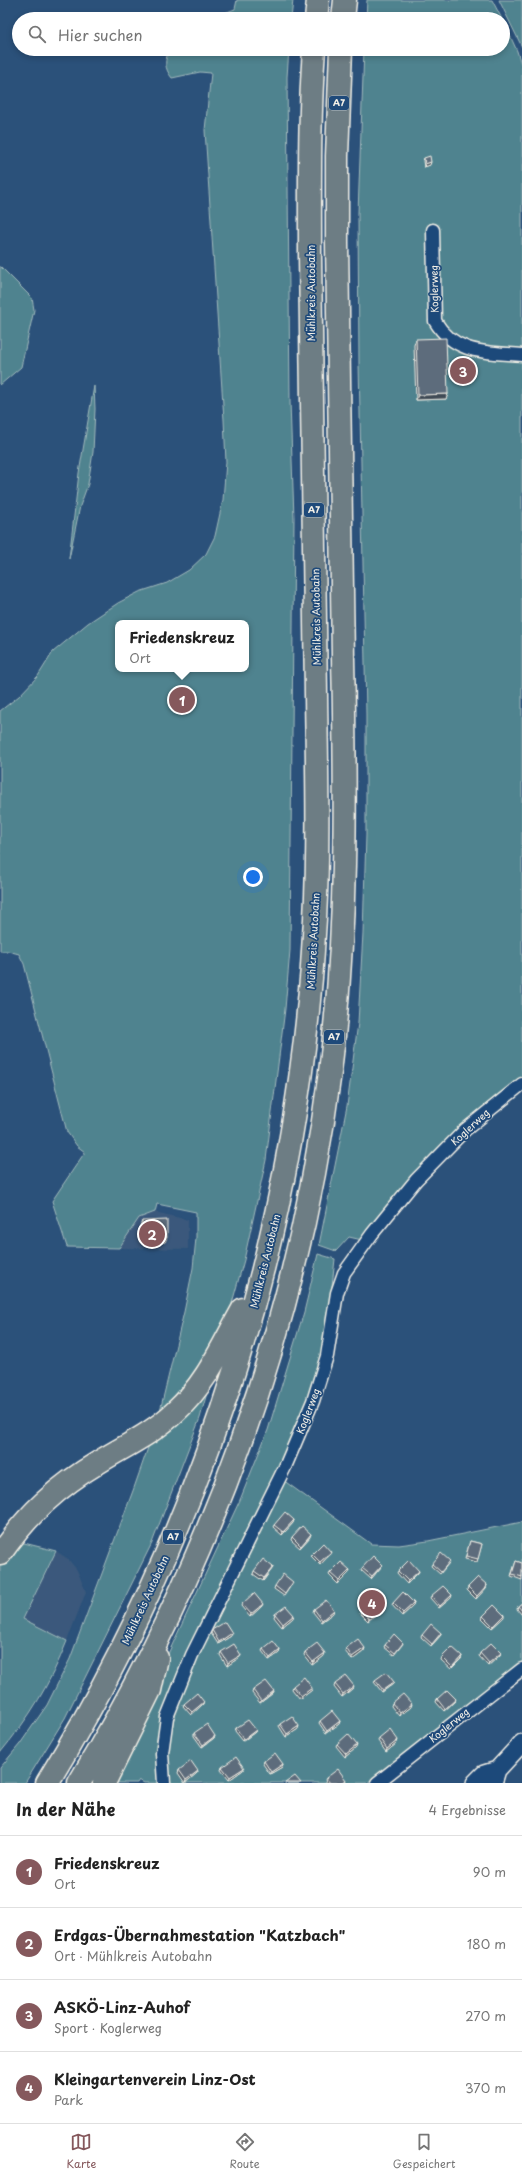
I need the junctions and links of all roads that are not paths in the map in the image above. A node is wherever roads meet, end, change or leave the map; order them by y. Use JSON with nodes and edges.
{"nodes":[{"id":1,"x":318,"y":0,"type":"edge"},
{"id":2,"x":345,"y":0,"type":"edge"},
{"id":3,"x":317,"y":12,"type":"edge"},
{"id":4,"x":344,"y":12,"type":"edge"},
{"id":5,"x":314,"y":56,"type":"edge"},
{"id":6,"x":341,"y":56,"type":"edge"},
{"id":7,"x":433,"y":230,"type":"dead end"},
{"id":8,"x":522,"y":355,"type":"edge"},
{"id":9,"x":522,"y":1084,"type":"edge"},
{"id":10,"x":262,"y":1275,"type":"junction"},
{"id":11,"x":0,"y":1554,"type":"edge"},
{"id":12,"x":163,"y":1628,"type":"junction"},
{"id":13,"x":522,"y":1669,"type":"edge"},
{"id":14,"x":522,"y":1743,"type":"edge"},
{"id":15,"x":495,"y":1777,"type":"edge"},
{"id":16,"x":47,"y":1783,"type":"edge"},
{"id":17,"x":79,"y":1783,"type":"edge"},
{"id":18,"x":104,"y":1783,"type":"edge"},
{"id":19,"x":164,"y":1783,"type":"edge"},
{"id":20,"x":377,"y":1783,"type":"edge"},
{"id":21,"x":475,"y":1783,"type":"edge"}],
"edges":[{"from":1,"to":3,"type":"highway"},
{"from":2,"to":4,"type":"highway"},
{"from":5,"to":10,"type":"highway","name":"Mühlkreis Autobahn","number":"A7"},
{"from":6,"to":12,"type":"highway","number":"A7"},
{"from":7,"to":8,"type":"street","name":"Koglerweg"},
{"from":9,"to":19,"type":"street","name":"Koglerweg"},
{"from":10,"to":11,"type":"highway"},
{"from":10,"to":16,"type":"highway","name":"Mühlkreis Autobahn","number":"A7"},
{"from":12,"to":17,"type":"highway","number":"A7"},
{"from":12,"to":18,"type":"highway"},
{"from":13,"to":20,"type":"street","name":"Koglerweg"},
{"from":14,"to":15,"type":"street"},
{"from":15,"to":21,"type":"street"}]}
